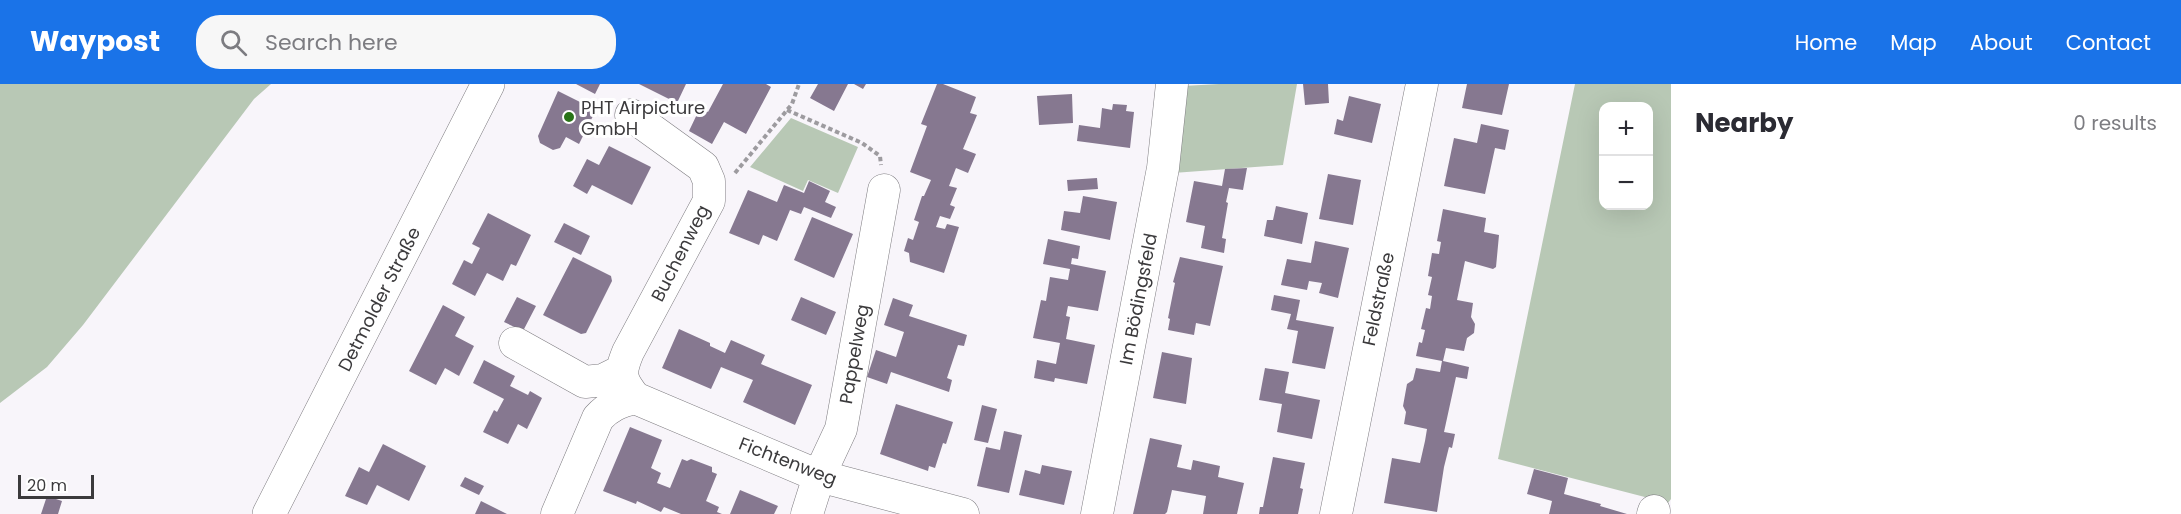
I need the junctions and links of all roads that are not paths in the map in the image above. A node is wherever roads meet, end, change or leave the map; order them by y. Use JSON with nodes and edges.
{"nodes":[{"id":1,"x":488,"y":84,"type":"edge"},
{"id":2,"x":1172,"y":84,"type":"edge"},
{"id":3,"x":1422,"y":84,"type":"edge"},
{"id":4,"x":631,"y":116,"type":"dead end"},
{"id":5,"x":884,"y":190,"type":"road end"},
{"id":6,"x":516,"y":344,"type":"dead end"},
{"id":7,"x":626,"y":384,"type":"junction"},
{"id":8,"x":819,"y":476,"type":"junction"},
{"id":9,"x":269,"y":514,"type":"edge"},
{"id":10,"x":557,"y":514,"type":"edge"},
{"id":11,"x":807,"y":514,"type":"edge"},
{"id":12,"x":963,"y":514,"type":"edge"},
{"id":13,"x":1097,"y":514,"type":"edge"},
{"id":14,"x":1336,"y":514,"type":"edge"}],
"edges":[{"from":1,"to":9,"type":"main road","name":"Detmolder Straße"},
{"from":2,"to":13,"type":"street","name":"Im Bödingsfeld"},
{"from":3,"to":14,"type":"street","name":"Feldstraße"},
{"from":4,"to":7,"type":"street","name":"Buchenweg"},
{"from":5,"to":8,"type":"street","name":"Pappelweg"},
{"from":6,"to":7,"type":"street"},
{"from":7,"to":8,"type":"street","name":"Fichtenweg"},
{"from":7,"to":10,"type":"street"},
{"from":8,"to":11,"type":"street","name":"Pappelweg"},
{"from":8,"to":12,"type":"street","name":"Fichtenweg"}]}
